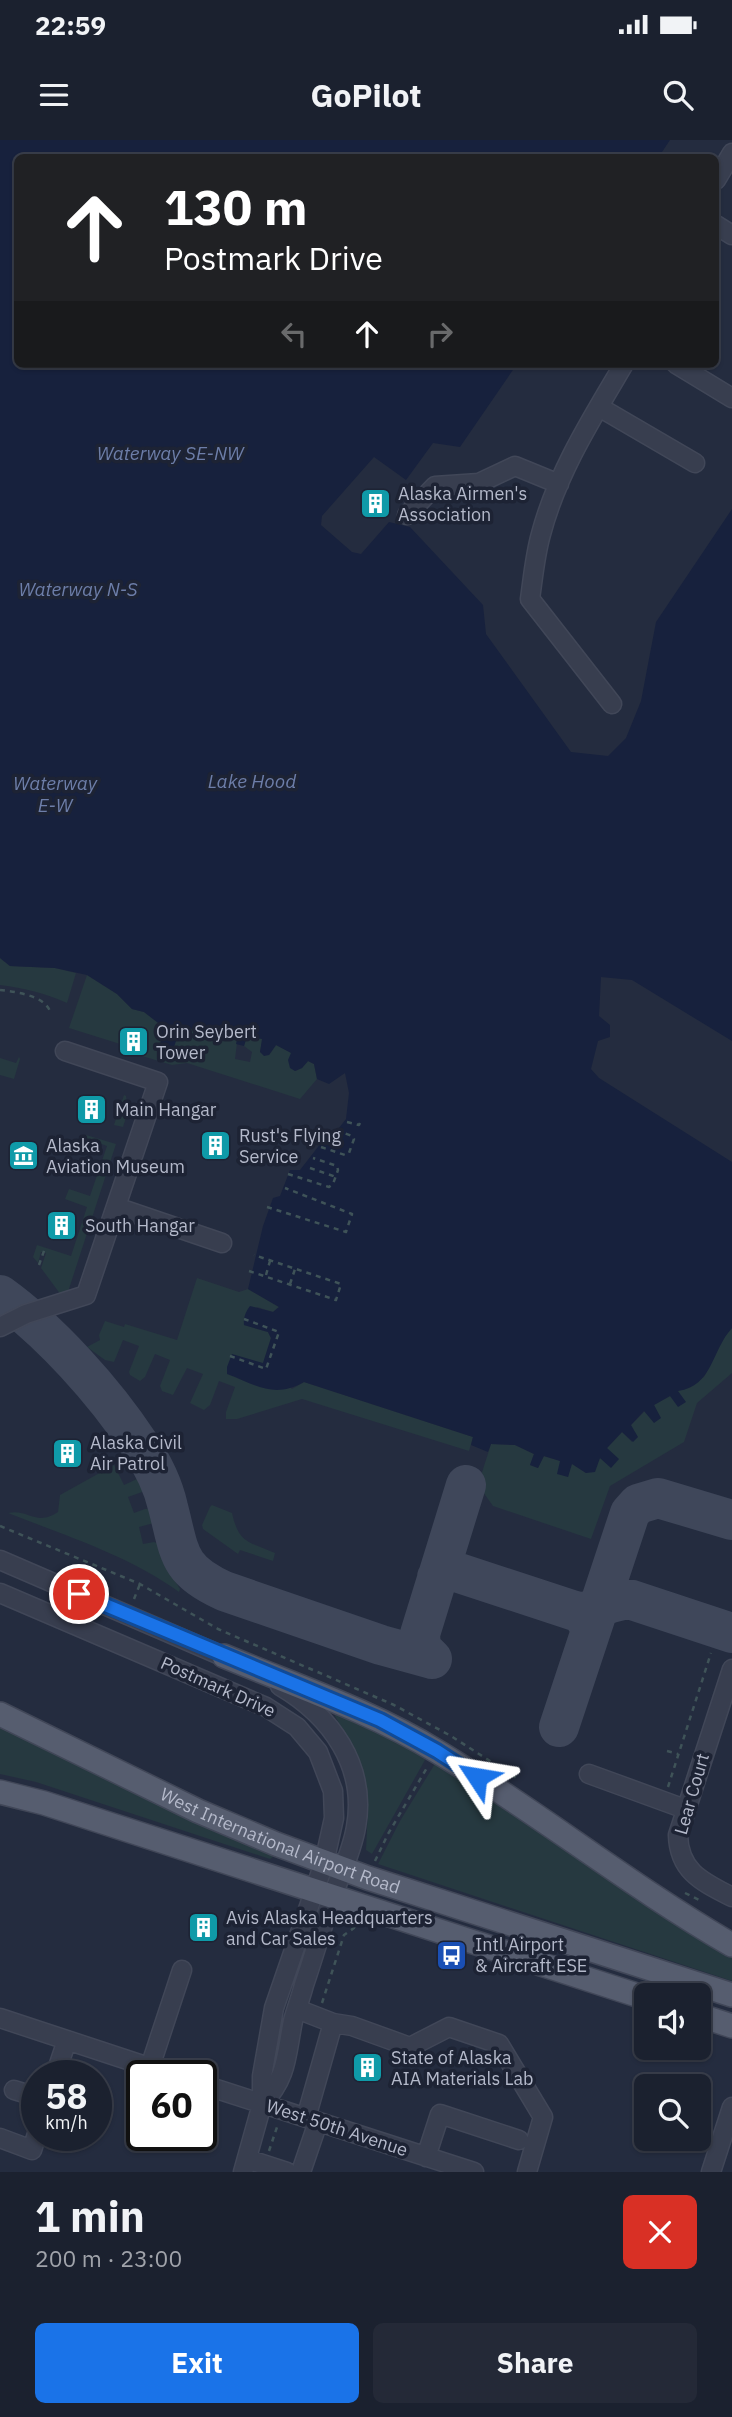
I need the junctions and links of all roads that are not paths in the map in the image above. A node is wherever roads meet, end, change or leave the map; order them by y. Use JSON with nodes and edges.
{"nodes":[{"id":1,"x":732,"y":153,"type":"edge"},
{"id":2,"x":719,"y":175,"type":"edge"},
{"id":3,"x":622,"y":368,"type":"edge"},
{"id":4,"x":683,"y":368,"type":"edge"},
{"id":5,"x":732,"y":398,"type":"edge"},
{"id":6,"x":599,"y":407,"type":"junction"},
{"id":7,"x":695,"y":463,"type":"dead end"},
{"id":8,"x":559,"y":484,"type":"junction"},
{"id":9,"x":407,"y":514,"type":"dead end"},
{"id":10,"x":611,"y":704,"type":"dead end"},
{"id":11,"x":65,"y":1051,"type":"dead end"},
{"id":12,"x":116,"y":1207,"type":"junction"},
{"id":13,"x":222,"y":1243,"type":"dead end"},
{"id":14,"x":0,"y":1327,"type":"edge"},
{"id":15,"x":0,"y":1560,"type":"edge"},
{"id":16,"x":0,"y":1593,"type":"edge"},
{"id":17,"x":224,"y":1656,"type":"junction"},
{"id":18,"x":732,"y":1669,"type":"edge"},
{"id":19,"x":0,"y":1714,"type":"edge"},
{"id":20,"x":589,"y":1774,"type":"dead end"},
{"id":21,"x":0,"y":1792,"type":"edge"},
{"id":22,"x":685,"y":1808,"type":"junction"},
{"id":23,"x":333,"y":1866,"type":"junction"},
{"id":24,"x":323,"y":1893,"type":"junction"},
{"id":25,"x":732,"y":1897,"type":"edge"},
{"id":26,"x":732,"y":1945,"type":"edge"},
{"id":27,"x":182,"y":1970,"type":"dead end"},
{"id":28,"x":634,"y":1994,"type":"edge"},
{"id":29,"x":732,"y":1996,"type":"edge"},
{"id":30,"x":297,"y":2009,"type":"junction"},
{"id":31,"x":0,"y":2018,"type":"edge"},
{"id":32,"x":711,"y":2019,"type":"edge"},
{"id":33,"x":333,"y":2022,"type":"junction"},
{"id":34,"x":732,"y":2026,"type":"edge"},
{"id":35,"x":67,"y":2040,"type":"junction"},
{"id":36,"x":60,"y":2060,"type":"edge"},
{"id":37,"x":128,"y":2060,"type":"edge"},
{"id":38,"x":152,"y":2060,"type":"edge"},
{"id":39,"x":217,"y":2089,"type":"edge"},
{"id":40,"x":14,"y":2090,"type":"dead end"},
{"id":41,"x":21,"y":2092,"type":"edge"},
{"id":42,"x":262,"y":2104,"type":"junction"},
{"id":43,"x":732,"y":2107,"type":"edge"},
{"id":44,"x":312,"y":2120,"type":"junction"},
{"id":45,"x":0,"y":2138,"type":"edge"},
{"id":46,"x":519,"y":2140,"type":"dead end"},
{"id":47,"x":21,"y":2146,"type":"edge"},
{"id":48,"x":426,"y":2157,"type":"junction"},
{"id":49,"x":245,"y":2165,"type":"edge"},
{"id":50,"x":465,"y":2171,"type":"edge"},
{"id":51,"x":287,"y":2172,"type":"edge"},
{"id":52,"x":301,"y":2172,"type":"edge"},
{"id":53,"x":527,"y":2172,"type":"edge"},
{"id":54,"x":711,"y":2172,"type":"edge"}],
"edges":[{"from":1,"to":2,"type":"street"},
{"from":3,"to":6,"type":"street"},
{"from":4,"to":5,"type":"street"},
{"from":6,"to":7,"type":"street"},
{"from":6,"to":8,"type":"street"},
{"from":8,"to":9,"type":"street"},
{"from":8,"to":10,"type":"street"},
{"from":11,"to":12,"type":"street"},
{"from":12,"to":13,"type":"street"},
{"from":12,"to":14,"type":"street"},
{"from":15,"to":17,"type":"street","name":"Postmark Drive"},
{"from":16,"to":23,"type":"street","name":"Postmark Drive"},
{"from":17,"to":23,"type":"street","name":"Postmark Drive"},
{"from":17,"to":26,"type":"main road"},
{"from":18,"to":22,"type":"street","name":"Lear Court"},
{"from":19,"to":23,"type":"main road","name":"West International Airport Road"},
{"from":20,"to":22,"type":"street"},
{"from":21,"to":24,"type":"main road","name":"West International Airport Road"},
{"from":22,"to":25,"type":"street","name":"Lear Court"},
{"from":23,"to":24,"type":"street","name":"Postmark Drive"},
{"from":23,"to":29,"type":"main road","name":"West International Airport Road"},
{"from":24,"to":28,"type":"main road","name":"West International Airport Road"},
{"from":24,"to":30,"type":"street"},
{"from":24,"to":42,"type":"street"},
{"from":27,"to":38,"type":"street"},
{"from":30,"to":33,"type":"street"},
{"from":30,"to":42,"type":"street"},
{"from":31,"to":35,"type":"street"},
{"from":32,"to":34,"type":"main road"},
{"from":33,"to":44,"type":"street"},
{"from":33,"to":53,"type":"street"},
{"from":35,"to":36,"type":"street"},
{"from":35,"to":37,"type":"street"},
{"from":39,"to":42,"type":"street","name":"West 50th Avenue"},
{"from":40,"to":41,"type":"street"},
{"from":42,"to":44,"type":"street","name":"West 50th Avenue"},
{"from":42,"to":49,"type":"street"},
{"from":43,"to":54,"type":"street"},
{"from":44,"to":48,"type":"street","name":"West 50th Avenue"},
{"from":44,"to":52,"type":"street"},
{"from":45,"to":47,"type":"street"},
{"from":46,"to":48,"type":"street"},
{"from":48,"to":50,"type":"street","name":"West 50th Avenue"},
{"from":49,"to":51,"type":"street"}]}
